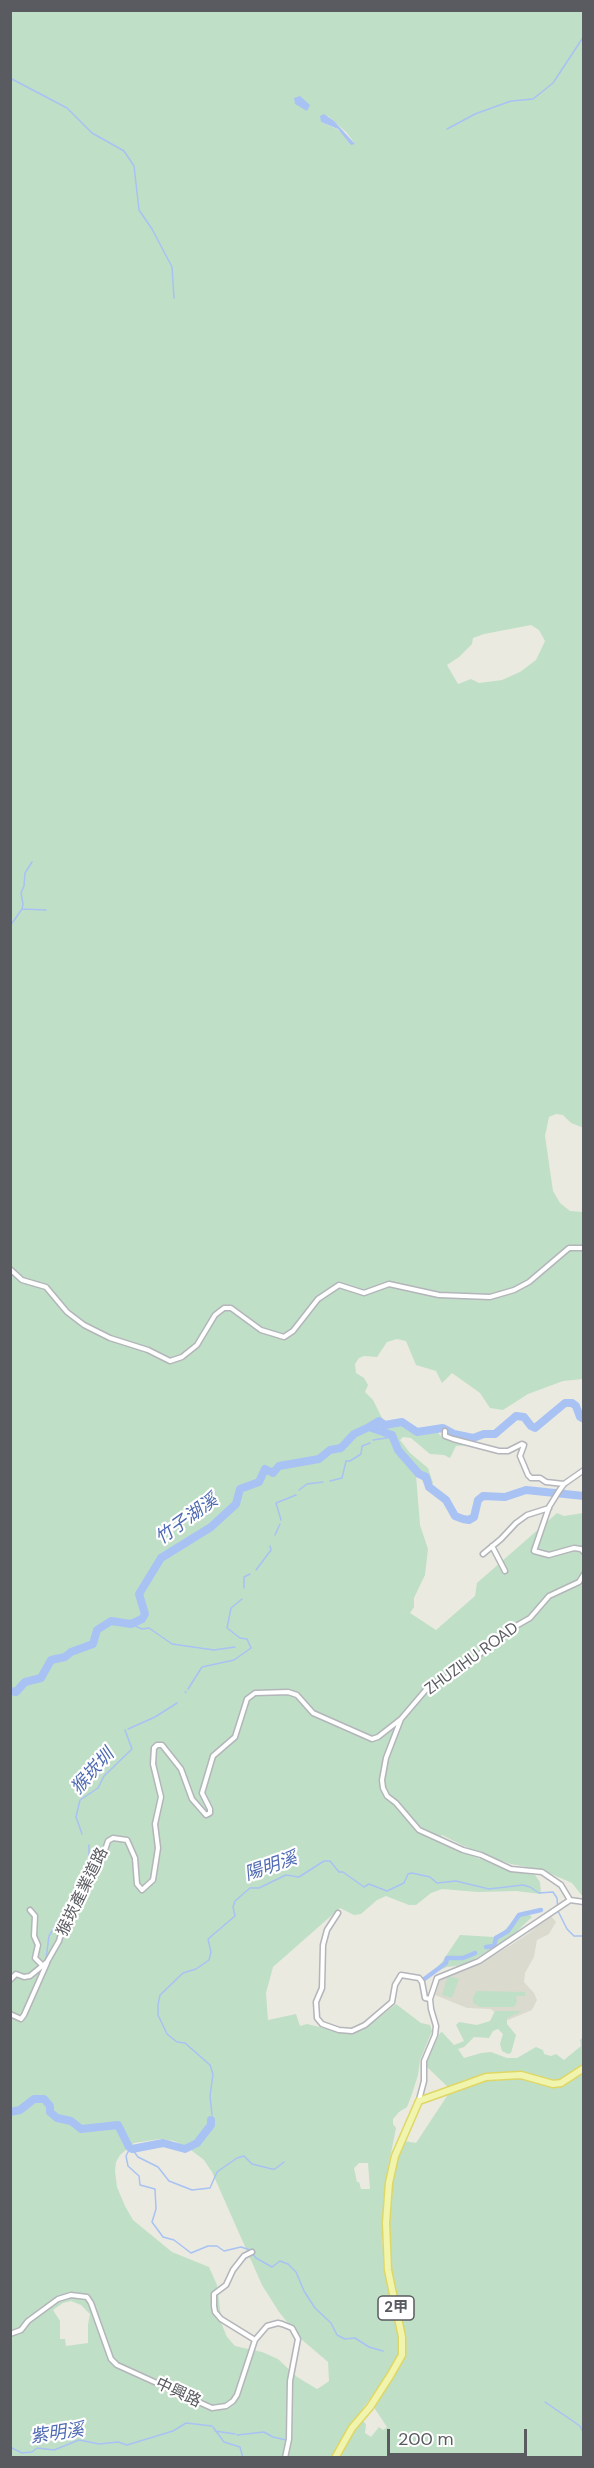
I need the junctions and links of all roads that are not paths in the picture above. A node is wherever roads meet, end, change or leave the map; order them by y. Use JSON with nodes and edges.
{"nodes":[{"id":1,"x":584,"y":1248,"type":"edge"},
{"id":2,"x":10,"y":1269,"type":"edge"},
{"id":3,"x":445,"y":1431,"type":"dead end"},
{"id":4,"x":584,"y":1470,"type":"edge"},
{"id":5,"x":564,"y":1484,"type":"junction"},
{"id":6,"x":549,"y":1507,"type":"junction"},
{"id":7,"x":492,"y":1546,"type":"junction"},
{"id":8,"x":584,"y":1552,"type":"edge"},
{"id":9,"x":483,"y":1554,"type":"dead end"},
{"id":10,"x":505,"y":1572,"type":"dead end"},
{"id":11,"x":584,"y":1575,"type":"edge"},
{"id":12,"x":401,"y":1719,"type":"junction"},
{"id":13,"x":570,"y":1900,"type":"junction"},
{"id":14,"x":584,"y":1902,"type":"edge"},
{"id":15,"x":30,"y":1910,"type":"dead end"},
{"id":16,"x":338,"y":1913,"type":"dead end"},
{"id":17,"x":44,"y":1964,"type":"junction"},
{"id":18,"x":10,"y":1980,"type":"edge"},
{"id":19,"x":430,"y":1999,"type":"junction"},
{"id":20,"x":10,"y":2014,"type":"edge"},
{"id":21,"x":584,"y":2068,"type":"edge"},
{"id":22,"x":419,"y":2101,"type":"junction"},
{"id":23,"x":252,"y":2252,"type":"dead end"},
{"id":24,"x":10,"y":2334,"type":"edge"},
{"id":25,"x":255,"y":2340,"type":"junction"},
{"id":26,"x":285,"y":2457,"type":"edge"},
{"id":27,"x":335,"y":2457,"type":"edge"}],
"edges":[{"from":1,"to":2,"type":"street"},
{"from":3,"to":5,"type":"street"},
{"from":4,"to":5,"type":"street"},
{"from":5,"to":6,"type":"street"},
{"from":6,"to":7,"type":"street"},
{"from":6,"to":8,"type":"street"},
{"from":7,"to":9,"type":"street"},
{"from":7,"to":10,"type":"street"},
{"from":11,"to":12,"type":"street","name":"ZHUZIHU ROAD"},
{"from":12,"to":13,"type":"street","name":"ZHUZIHU ROAD"},
{"from":12,"to":17,"type":"street","name":"猴崁產業道路"},
{"from":13,"to":14,"type":"street"},
{"from":13,"to":19,"type":"street"},
{"from":15,"to":17,"type":"street"},
{"from":16,"to":19,"type":"street"},
{"from":17,"to":18,"type":"street","name":"猴崁產業道路"},
{"from":17,"to":20,"type":"street"},
{"from":19,"to":22,"type":"street"},
{"from":21,"to":22,"type":"main road"},
{"from":22,"to":27,"type":"main road","number":"2甲"},
{"from":23,"to":25,"type":"street"},
{"from":24,"to":25,"type":"street","name":"中興路"},
{"from":25,"to":26,"type":"street"}]}
